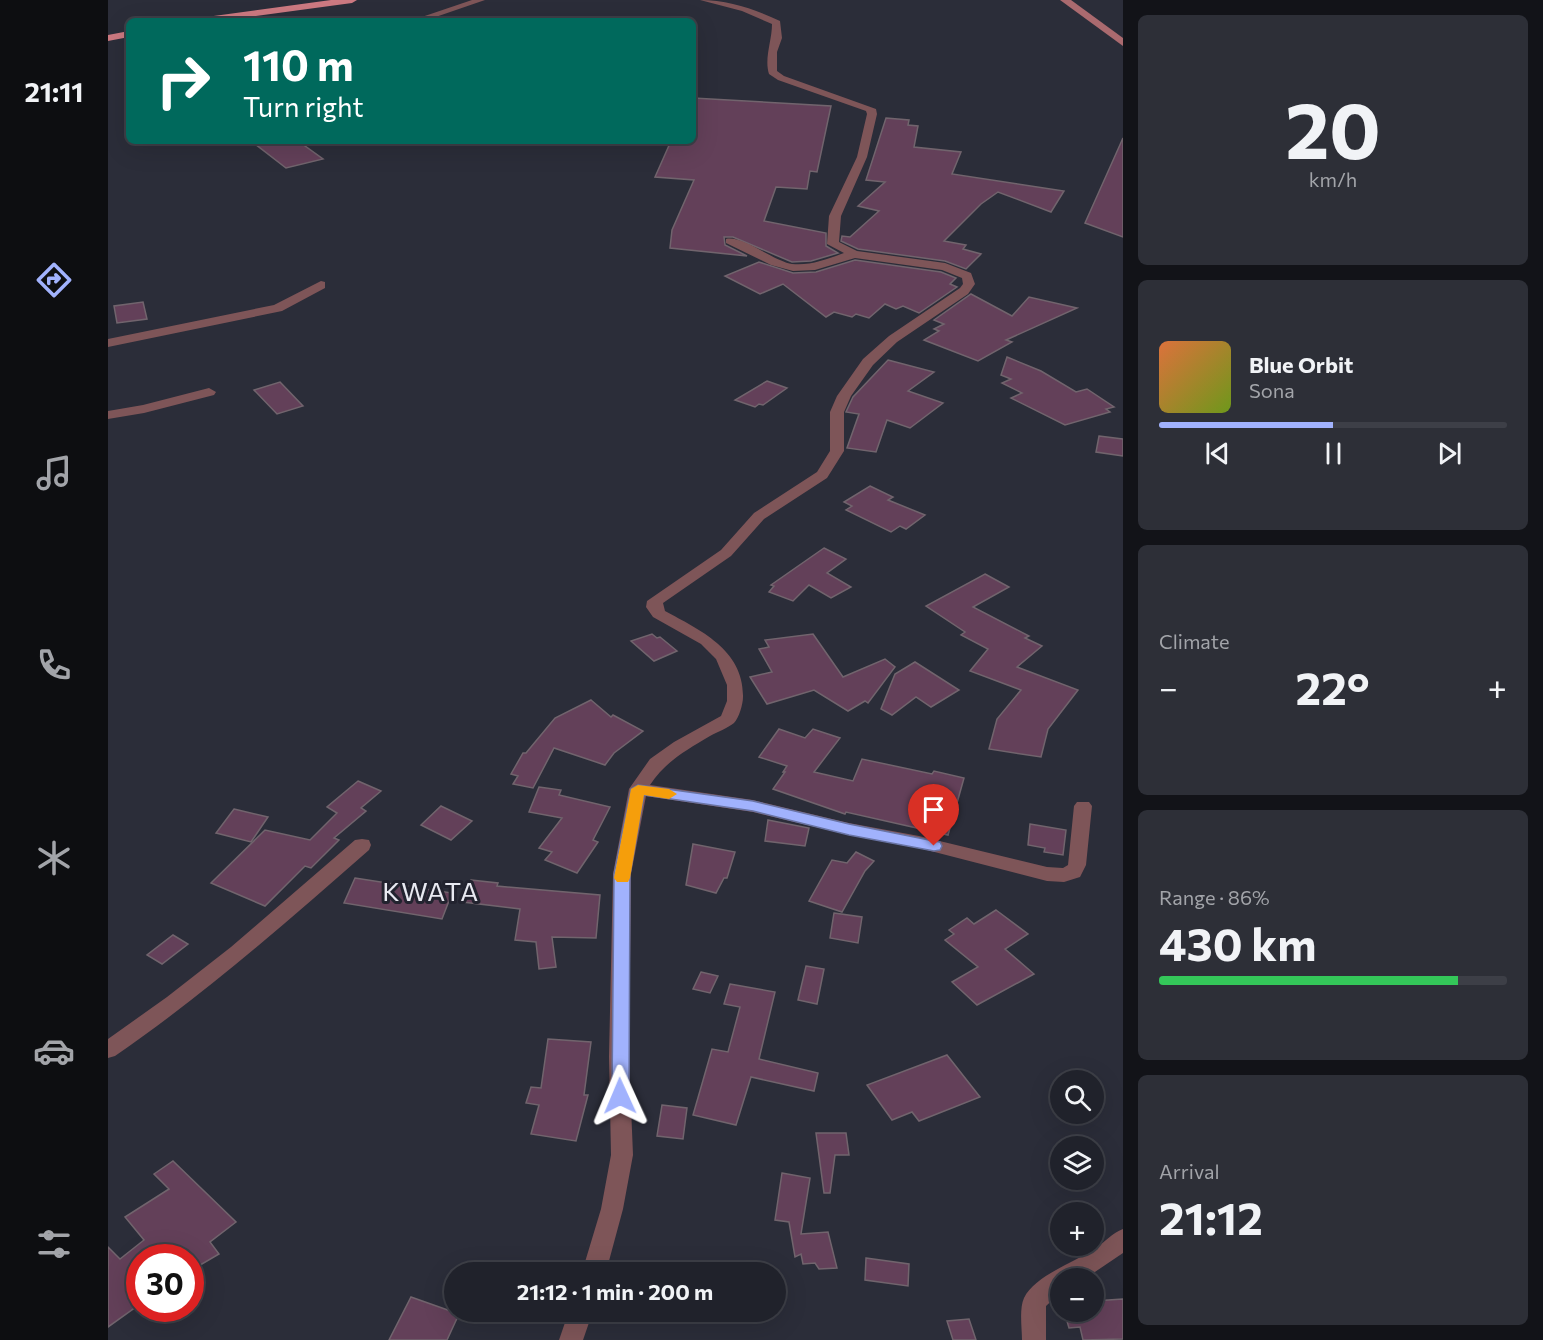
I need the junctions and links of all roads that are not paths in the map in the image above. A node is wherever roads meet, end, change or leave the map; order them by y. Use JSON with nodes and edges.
{"nodes":[{"id":1,"x":352,"y":0,"type":"edge"},
{"id":2,"x":481,"y":0,"type":"edge"},
{"id":3,"x":704,"y":0,"type":"edge"},
{"id":4,"x":1065,"y":0,"type":"edge"},
{"id":5,"x":221,"y":18,"type":"edge"},
{"id":6,"x":425,"y":18,"type":"edge"},
{"id":7,"x":126,"y":35,"type":"edge"},
{"id":8,"x":108,"y":38,"type":"edge"},
{"id":9,"x":1123,"y":43,"type":"edge"},
{"id":10,"x":730,"y":242,"type":"dead end"},
{"id":11,"x":854,"y":254,"type":"junction"},
{"id":12,"x":321,"y":285,"type":"dead end"},
{"id":13,"x":108,"y":343,"type":"edge"},
{"id":14,"x":209,"y":392,"type":"dead end"},
{"id":15,"x":108,"y":415,"type":"edge"},
{"id":16,"x":638,"y":789,"type":"junction"},
{"id":17,"x":1083,"y":806,"type":"dead end"},
{"id":18,"x":362,"y":845,"type":"dead end"},
{"id":19,"x":108,"y":1050,"type":"edge"},
{"id":20,"x":1123,"y":1239,"type":"edge"},
{"id":21,"x":597,"y":1262,"type":"edge"},
{"id":22,"x":1082,"y":1268,"type":"edge"},
{"id":23,"x":1050,"y":1287,"type":"edge"},
{"id":24,"x":577,"y":1322,"type":"edge"},
{"id":25,"x":571,"y":1340,"type":"edge"},
{"id":26,"x":1034,"y":1340,"type":"edge"}],
"edges":[{"from":1,"to":5,"type":"main road"},
{"from":2,"to":6,"type":"street"},
{"from":3,"to":11,"type":"street"},
{"from":4,"to":9,"type":"main road"},
{"from":7,"to":8,"type":"main road"},
{"from":10,"to":11,"type":"street"},
{"from":11,"to":16,"type":"street"},
{"from":12,"to":13,"type":"street"},
{"from":14,"to":15,"type":"street"},
{"from":16,"to":17,"type":"street"},
{"from":16,"to":21,"type":"street"},
{"from":18,"to":19,"type":"street"},
{"from":20,"to":22,"type":"street"},
{"from":23,"to":26,"type":"street"},
{"from":24,"to":25,"type":"street"}]}
